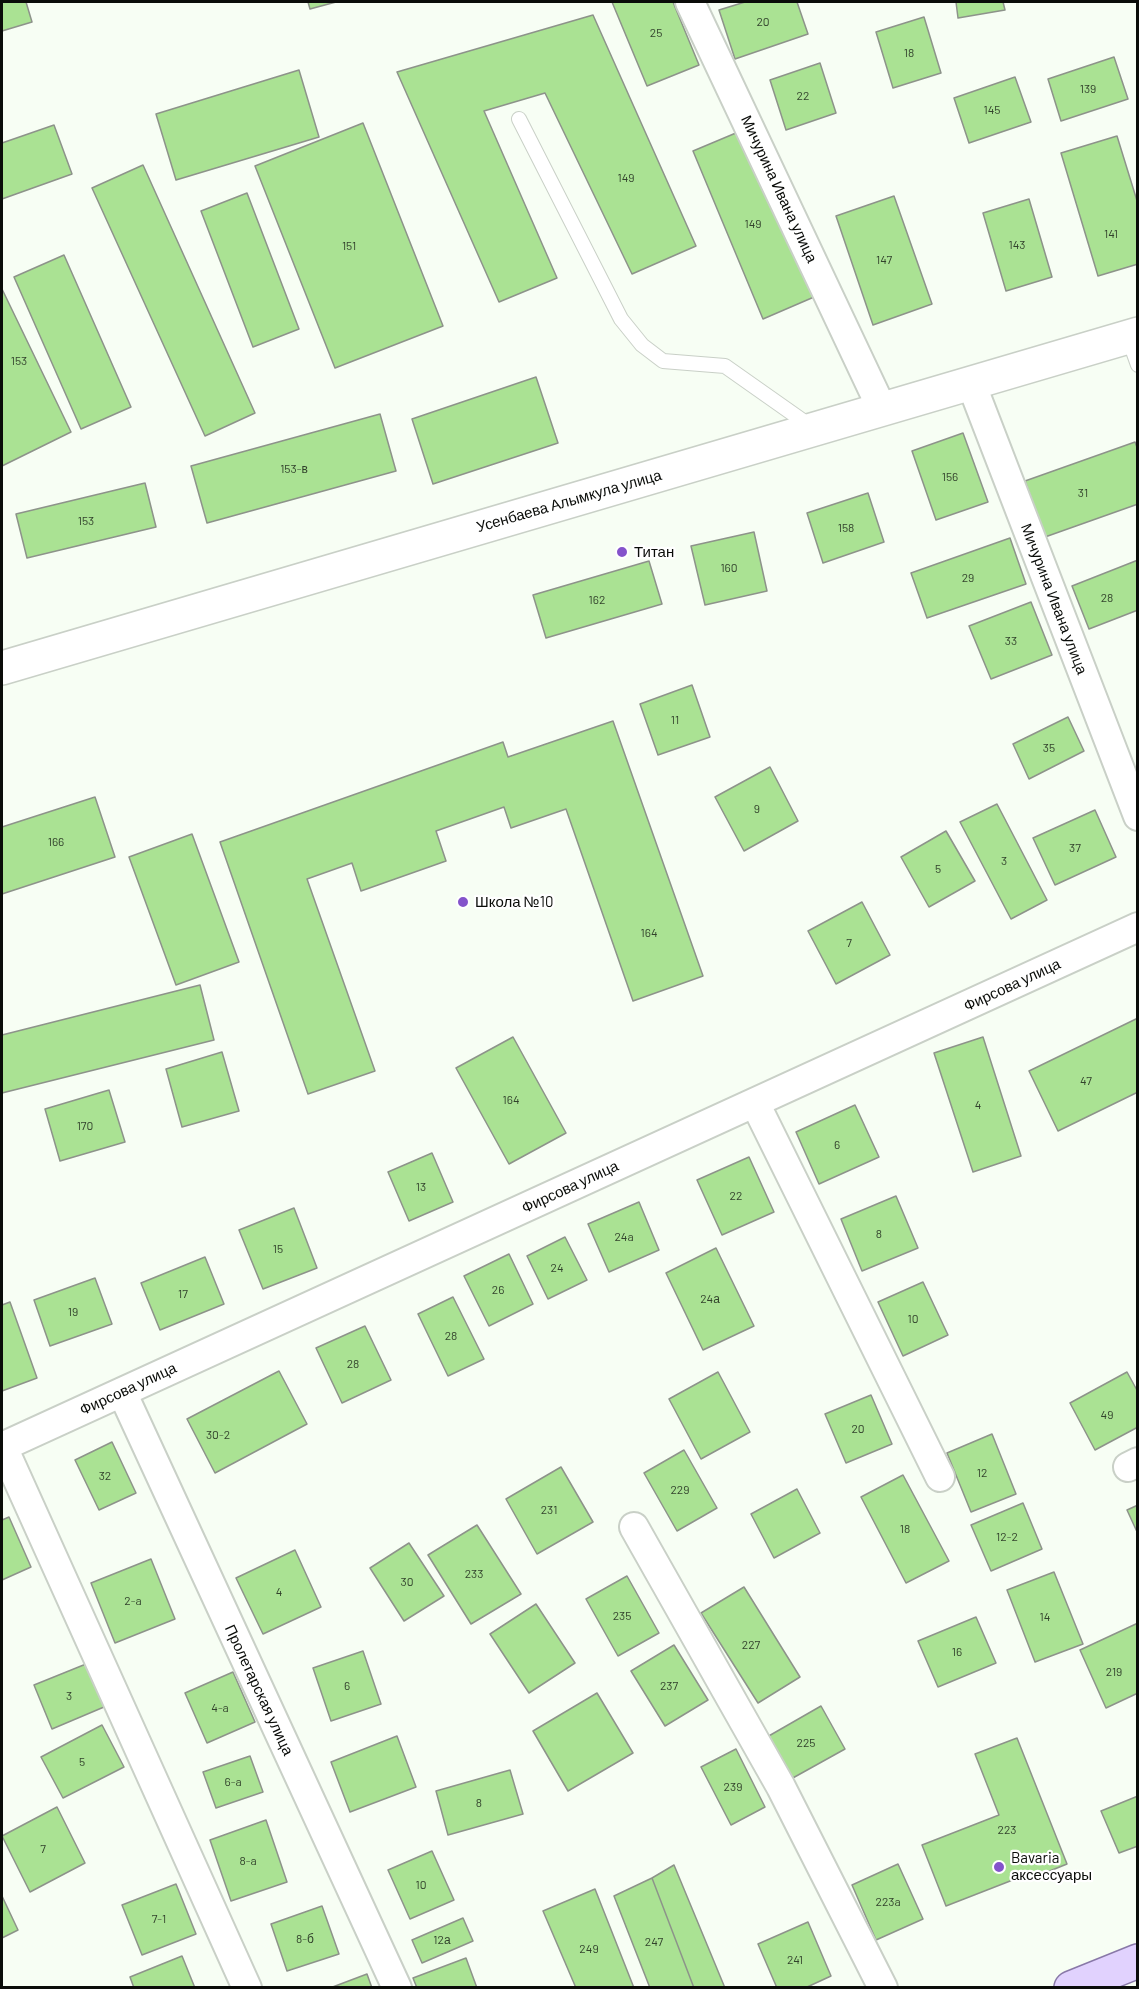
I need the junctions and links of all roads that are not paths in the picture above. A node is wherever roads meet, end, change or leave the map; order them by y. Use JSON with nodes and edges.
{"nodes":[{"id":1,"x":690,"y":2,"type":"edge"},
{"id":2,"x":519,"y":119,"type":"dead end"},
{"id":3,"x":1134,"y":345,"type":"edge"},
{"id":4,"x":971,"y":383,"type":"junction"},
{"id":5,"x":882,"y":409,"type":"junction"},
{"id":6,"x":815,"y":429,"type":"junction"},
{"id":7,"x":2,"y":668,"type":"edge"},
{"id":8,"x":1137,"y":816,"type":"edge"},
{"id":9,"x":1137,"y":927,"type":"edge"},
{"id":10,"x":755,"y":1103,"type":"junction"},
{"id":11,"x":122,"y":1392,"type":"junction"},
{"id":12,"x":2,"y":1447,"type":"edge"},
{"id":13,"x":940,"y":1477,"type":"dead end"},
{"id":14,"x":634,"y":1527,"type":"dead end"},
{"id":15,"x":1137,"y":1961,"type":"edge"},
{"id":16,"x":247,"y":1988,"type":"edge"},
{"id":17,"x":397,"y":1988,"type":"edge"},
{"id":18,"x":883,"y":1988,"type":"edge"},
{"id":19,"x":1071,"y":1988,"type":"edge"}],
"edges":[{"from":1,"to":5,"type":"street","name":"Мичурина Ивана улица"},
{"from":2,"to":6,"type":"lane"},
{"from":3,"to":4,"type":"street","name":"Усенбаева Алымкула улица"},
{"from":4,"to":5,"type":"street","name":"Усенбаева Алымкула улица"},
{"from":4,"to":8,"type":"street","name":"Мичурина Ивана улица"},
{"from":5,"to":6,"type":"street","name":"Усенбаева Алымкула улица"},
{"from":6,"to":7,"type":"street","name":"Усенбаева Алымкула улица"},
{"from":9,"to":10,"type":"street","name":"Фирсова улица"},
{"from":10,"to":11,"type":"street","name":"Фирсова улица"},
{"from":10,"to":13,"type":"street"},
{"from":11,"to":12,"type":"street","name":"Фирсова улица"},
{"from":11,"to":17,"type":"street","name":"Пролетарская улица"},
{"from":12,"to":16,"type":"street"},
{"from":14,"to":18,"type":"street"},
{"from":15,"to":19,"type":"main road"}]}
